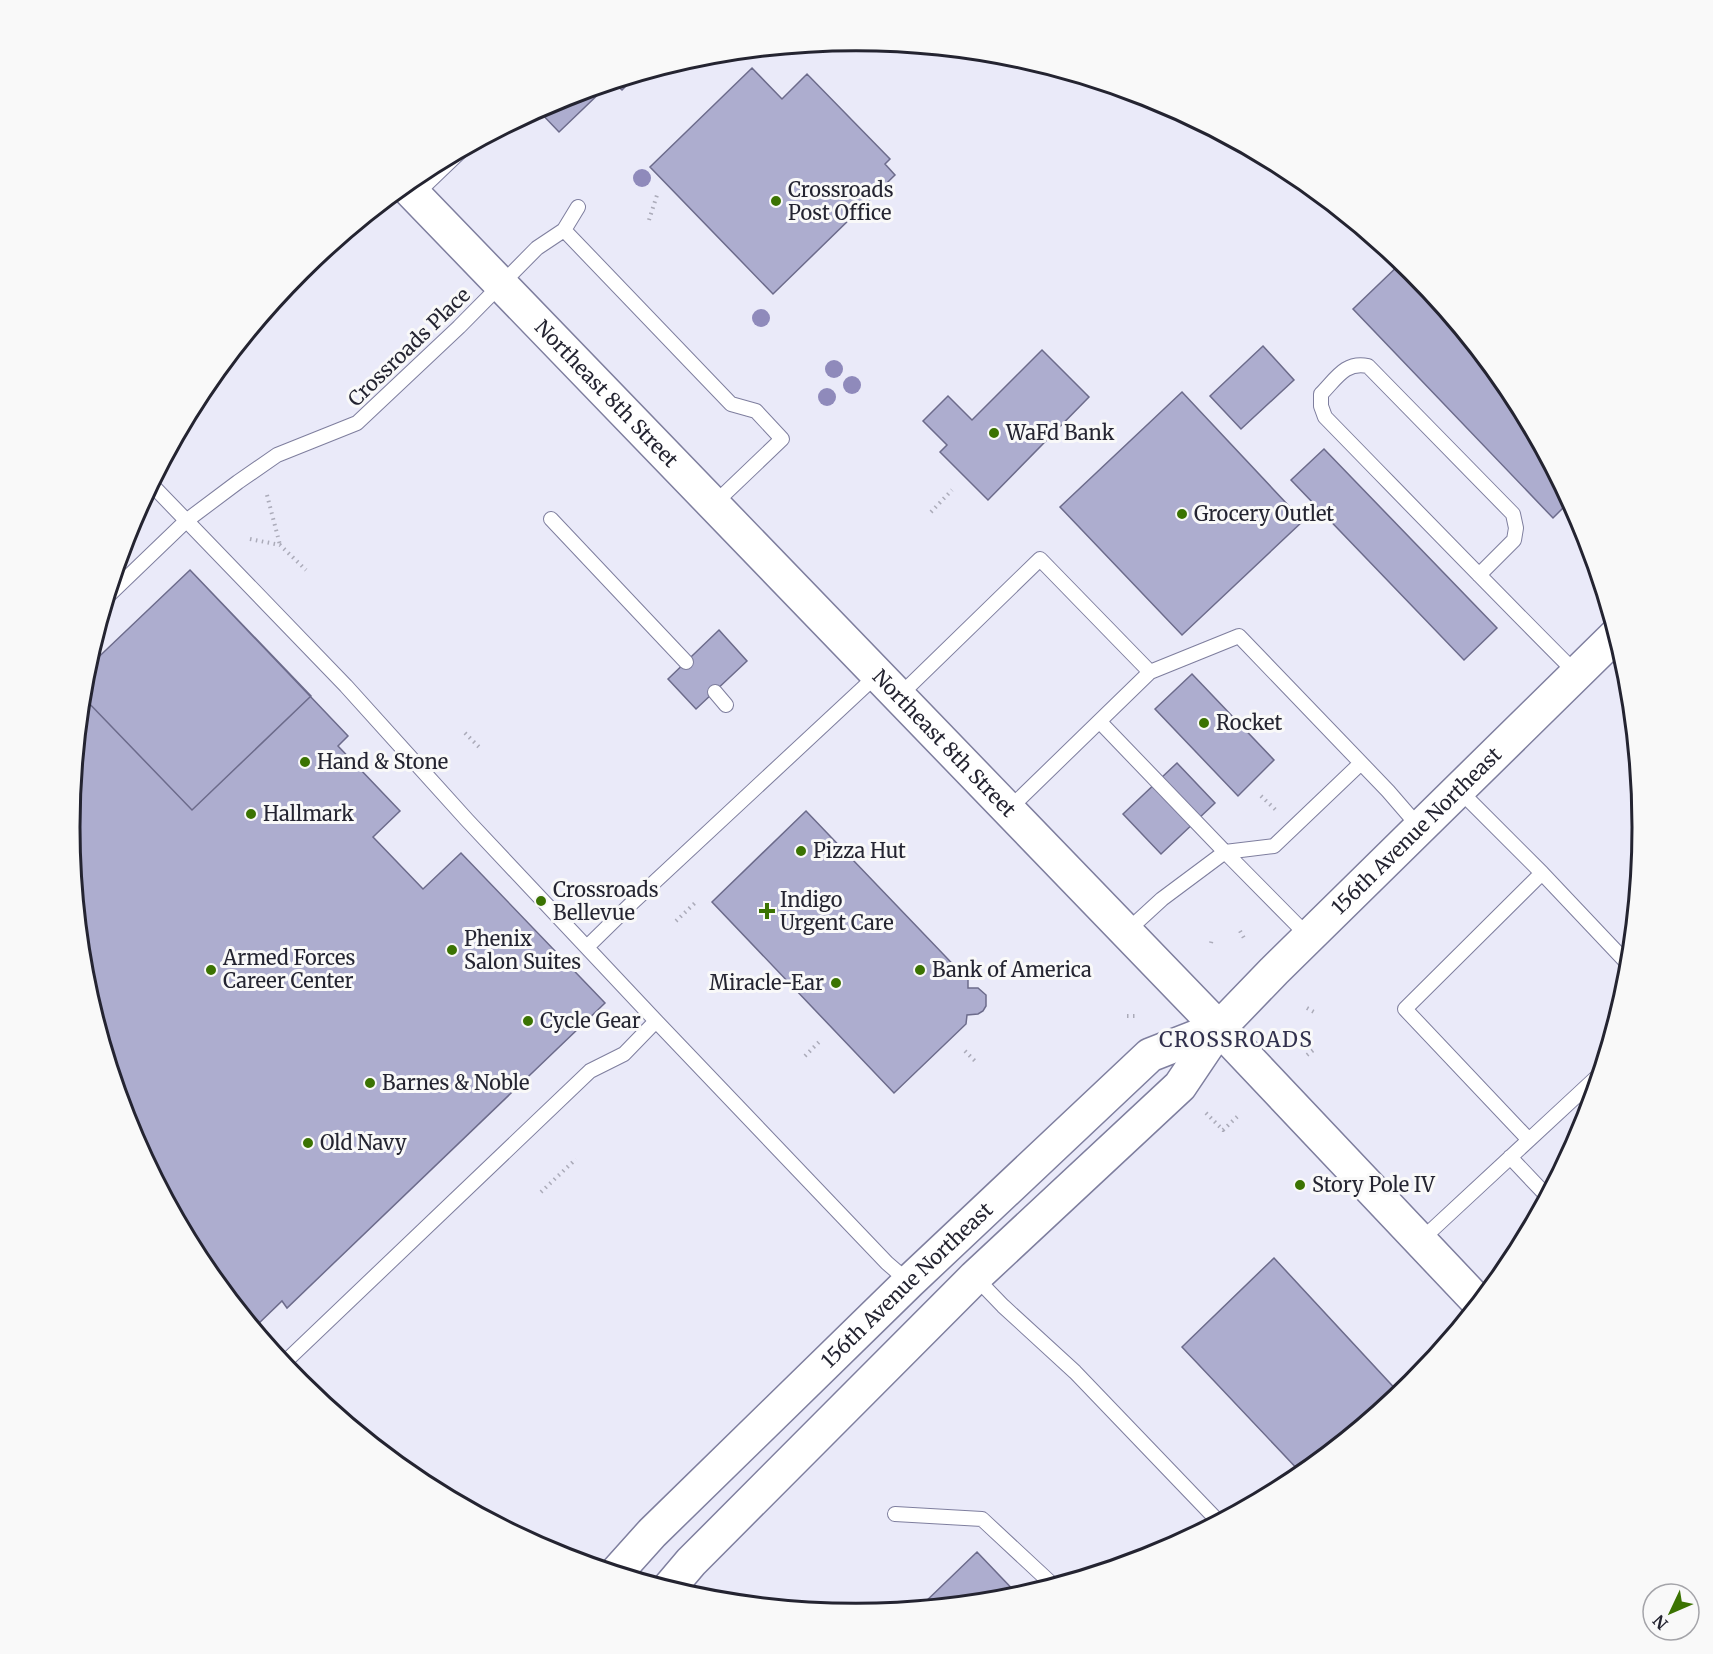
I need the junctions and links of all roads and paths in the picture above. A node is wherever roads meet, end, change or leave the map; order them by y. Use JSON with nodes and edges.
{"nodes":[{"id":1,"x":411,"y":192,"type":"edge"},
{"id":2,"x":658,"y":192,"type":"dead end"},
{"id":3,"x":578,"y":207,"type":"dead end"},
{"id":4,"x":649,"y":220,"type":"dead end"},
{"id":5,"x":564,"y":230,"type":"junction"},
{"id":6,"x":501,"y":286,"type":"junction"},
{"id":7,"x":952,"y":490,"type":"dead end"},
{"id":8,"x":158,"y":491,"type":"edge"},
{"id":9,"x":267,"y":495,"type":"dead end"},
{"id":10,"x":713,"y":505,"type":"junction"},
{"id":11,"x":931,"y":512,"type":"dead end"},
{"id":12,"x":551,"y":519,"type":"dead end"},
{"id":13,"x":186,"y":521,"type":"junction"},
{"id":14,"x":250,"y":539,"type":"dead end"},
{"id":15,"x":280,"y":545,"type":"junction"},
{"id":16,"x":306,"y":570,"type":"dead end"},
{"id":17,"x":1479,"y":575,"type":"junction"},
{"id":18,"x":120,"y":584,"type":"edge"},
{"id":19,"x":1610,"y":641,"type":"edge"},
{"id":20,"x":686,"y":662,"type":"dead end"},
{"id":21,"x":1150,"y":672,"type":"junction"},
{"id":22,"x":1577,"y":674,"type":"junction"},
{"id":23,"x":887,"y":686,"type":"junction"},
{"id":24,"x":714,"y":692,"type":"dead end"},
{"id":25,"x":726,"y":705,"type":"dead end"},
{"id":26,"x":1100,"y":722,"type":"junction"},
{"id":27,"x":465,"y":733,"type":"dead end"},
{"id":28,"x":481,"y":749,"type":"dead end"},
{"id":29,"x":1360,"y":764,"type":"junction"},
{"id":30,"x":1460,"y":791,"type":"junction"},
{"id":31,"x":1262,"y":796,"type":"dead end"},
{"id":32,"x":1008,"y":810,"type":"junction"},
{"id":33,"x":1283,"y":817,"type":"dead end"},
{"id":34,"x":1420,"y":828,"type":"junction"},
{"id":35,"x":1225,"y":852,"type":"junction"},
{"id":36,"x":1542,"y":873,"type":"junction"},
{"id":37,"x":697,"y":901,"type":"dead end"},
{"id":38,"x":676,"y":921,"type":"dead end"},
{"id":39,"x":1240,"y":931,"type":"dead end"},
{"id":40,"x":1126,"y":932,"type":"junction"},
{"id":41,"x":1309,"y":937,"type":"junction"},
{"id":42,"x":1244,"y":938,"type":"dead end"},
{"id":43,"x":587,"y":947,"type":"junction"},
{"id":44,"x":1621,"y":957,"type":"edge"},
{"id":45,"x":1307,"y":1008,"type":"dead end"},
{"id":46,"x":1314,"y":1012,"type":"dead end"},
{"id":47,"x":1127,"y":1016,"type":"dead end"},
{"id":48,"x":1135,"y":1016,"type":"dead end"},
{"id":49,"x":656,"y":1022,"type":"junction"},
{"id":50,"x":1219,"y":1028,"type":"junction"},
{"id":51,"x":820,"y":1041,"type":"dead end"},
{"id":52,"x":1316,"y":1048,"type":"dead end"},
{"id":53,"x":965,"y":1051,"type":"dead end"},
{"id":54,"x":1307,"y":1055,"type":"dead end"},
{"id":55,"x":805,"y":1056,"type":"dead end"},
{"id":56,"x":976,"y":1062,"type":"dead end"},
{"id":57,"x":1587,"y":1086,"type":"edge"},
{"id":58,"x":1206,"y":1113,"type":"dead end"},
{"id":59,"x":1239,"y":1115,"type":"dead end"},
{"id":60,"x":1529,"y":1140,"type":"junction"},
{"id":61,"x":1510,"y":1158,"type":"junction"},
{"id":62,"x":576,"y":1160,"type":"dead end"},
{"id":63,"x":1542,"y":1190,"type":"edge"},
{"id":64,"x":542,"y":1192,"type":"dead end"},
{"id":65,"x":1420,"y":1242,"type":"junction"},
{"id":66,"x":975,"y":1277,"type":"junction"},
{"id":67,"x":909,"y":1282,"type":"junction"},
{"id":68,"x":1473,"y":1297,"type":"edge"},
{"id":69,"x":290,"y":1357,"type":"edge"},
{"id":70,"x":895,"y":1514,"type":"dead end"},
{"id":71,"x":1213,"y":1516,"type":"edge"},
{"id":72,"x":622,"y":1567,"type":"edge"},
{"id":73,"x":1047,"y":1579,"type":"edge"},
{"id":74,"x":675,"y":1581,"type":"edge"}],
"edges":[{"from":1,"to":6,"type":"main road","name":"Northeast 8th Street"},
{"from":2,"to":4,"type":"path"},
{"from":3,"to":5,"type":"lane"},
{"from":5,"to":6,"type":"lane","name":"Crossroads Place"},
{"from":5,"to":10,"type":"lane"},
{"from":6,"to":10,"type":"main road","name":"Northeast 8th Street"},
{"from":6,"to":13,"type":"lane","name":"Crossroads Place"},
{"from":7,"to":11,"type":"path"},
{"from":8,"to":13,"type":"lane"},
{"from":9,"to":15,"type":"path"},
{"from":10,"to":23,"type":"main road","name":"Northeast 8th Street"},
{"from":12,"to":20,"type":"lane"},
{"from":13,"to":18,"type":"lane","name":"Crossroads Place"},
{"from":13,"to":43,"type":"lane"},
{"from":14,"to":15,"type":"path"},
{"from":15,"to":16,"type":"path"},
{"from":17,"to":17,"type":"lane"},
{"from":17,"to":22,"type":"lane"},
{"from":19,"to":22,"type":"main road","name":"156th Avenue Northeast"},
{"from":21,"to":23,"type":"lane"},
{"from":21,"to":26,"type":"lane"},
{"from":21,"to":29,"type":"lane"},
{"from":22,"to":30,"type":"main road","name":"156th Avenue Northeast"},
{"from":23,"to":32,"type":"main road","name":"Northeast 8th Street"},
{"from":23,"to":43,"type":"lane"},
{"from":24,"to":25,"type":"lane"},
{"from":26,"to":32,"type":"lane"},
{"from":26,"to":35,"type":"lane"},
{"from":27,"to":28,"type":"path"},
{"from":29,"to":34,"type":"lane"},
{"from":29,"to":35,"type":"lane"},
{"from":30,"to":34,"type":"main road","name":"156th Avenue Northeast"},
{"from":30,"to":36,"type":"lane"},
{"from":31,"to":33,"type":"path"},
{"from":32,"to":40,"type":"main road","name":"Northeast 8th Street"},
{"from":34,"to":41,"type":"main road","name":"156th Avenue Northeast"},
{"from":35,"to":40,"type":"lane"},
{"from":35,"to":41,"type":"lane"},
{"from":36,"to":44,"type":"lane"},
{"from":36,"to":60,"type":"lane"},
{"from":37,"to":38,"type":"path"},
{"from":39,"to":42,"type":"path"},
{"from":40,"to":50,"type":"main road","name":"Northeast 8th Street"},
{"from":41,"to":50,"type":"main road","name":"156th Avenue Northeast"},
{"from":43,"to":49,"type":"lane"},
{"from":45,"to":46,"type":"path"},
{"from":47,"to":48,"type":"path"},
{"from":49,"to":67,"type":"lane"},
{"from":49,"to":69,"type":"lane"},
{"from":50,"to":65,"type":"main road","name":"Northeast 8th Street"},
{"from":50,"to":66,"type":"main road","name":"156th Avenue Northeast"},
{"from":50,"to":67,"type":"main road","name":"156th Avenue Northeast"},
{"from":51,"to":55,"type":"path"},
{"from":52,"to":54,"type":"path"},
{"from":53,"to":56,"type":"path"},
{"from":57,"to":60,"type":"lane"},
{"from":58,"to":59,"type":"path"},
{"from":60,"to":61,"type":"lane"},
{"from":61,"to":63,"type":"lane"},
{"from":61,"to":65,"type":"lane"},
{"from":62,"to":64,"type":"path"},
{"from":65,"to":68,"type":"main road","name":"Northeast 8th Street"},
{"from":66,"to":71,"type":"lane"},
{"from":66,"to":74,"type":"main road","name":"156th Avenue Northeast"},
{"from":67,"to":72,"type":"main road","name":"156th Avenue Northeast"},
{"from":70,"to":73,"type":"lane"}]}
